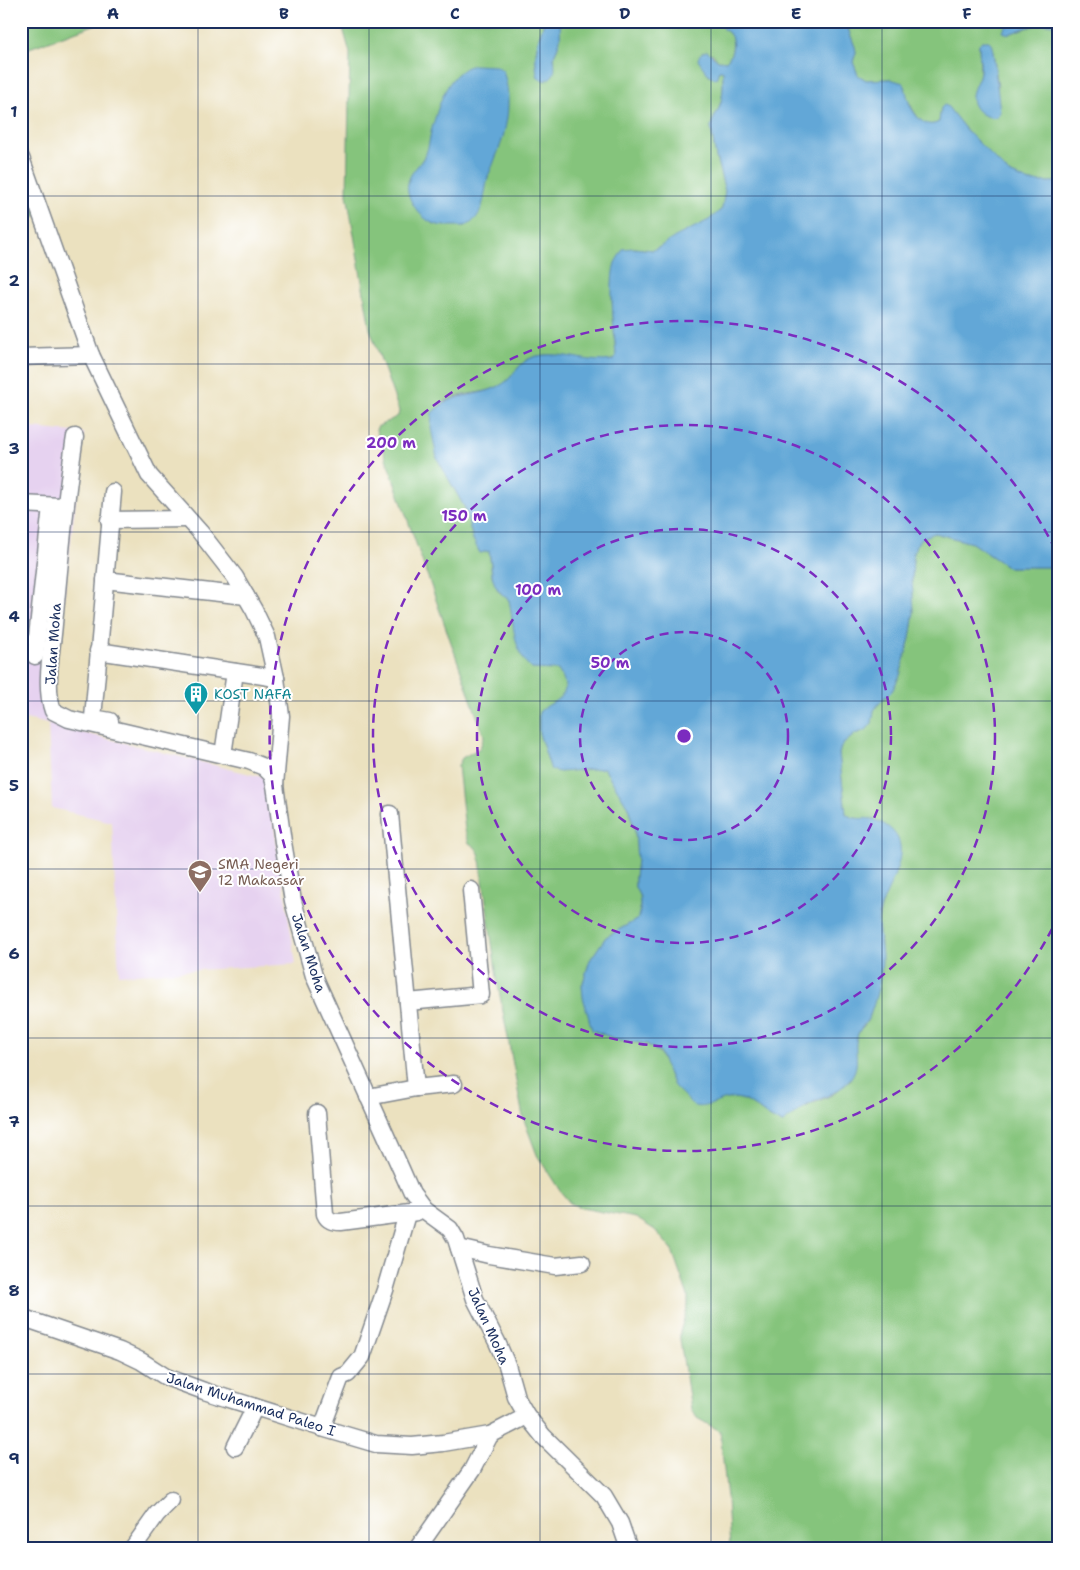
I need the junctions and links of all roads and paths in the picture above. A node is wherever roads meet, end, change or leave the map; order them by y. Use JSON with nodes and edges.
{"nodes":[{"id":1,"x":21,"y":158,"type":"edge"},
{"id":2,"x":91,"y":355,"type":"junction"},
{"id":3,"x":21,"y":357,"type":"edge"},
{"id":4,"x":75,"y":437,"type":"dead end"},
{"id":5,"x":112,"y":492,"type":"dead end"},
{"id":6,"x":21,"y":504,"type":"edge"},
{"id":7,"x":58,"y":506,"type":"junction"},
{"id":8,"x":188,"y":519,"type":"junction"},
{"id":9,"x":109,"y":520,"type":"junction"},
{"id":10,"x":105,"y":580,"type":"junction"},
{"id":11,"x":246,"y":596,"type":"junction"},
{"id":12,"x":98,"y":652,"type":"junction"},
{"id":13,"x":36,"y":655,"type":"edge"},
{"id":14,"x":236,"y":672,"type":"junction"},
{"id":15,"x":276,"y":678,"type":"junction"},
{"id":16,"x":221,"y":754,"type":"junction"},
{"id":17,"x":276,"y":785,"type":"junction"},
{"id":18,"x":390,"y":814,"type":"dead end"},
{"id":19,"x":471,"y":890,"type":"dead end"},
{"id":20,"x":408,"y":1002,"type":"junction"},
{"id":21,"x":454,"y":1084,"type":"dead end"},
{"id":22,"x":416,"y":1088,"type":"junction"},
{"id":23,"x":368,"y":1097,"type":"junction"},
{"id":24,"x":317,"y":1113,"type":"dead end"},
{"id":25,"x":424,"y":1210,"type":"junction"},
{"id":26,"x":407,"y":1214,"type":"junction"},
{"id":27,"x":459,"y":1248,"type":"junction"},
{"id":28,"x":582,"y":1263,"type":"dead end"},
{"id":29,"x":21,"y":1317,"type":"edge"},
{"id":30,"x":255,"y":1407,"type":"junction"},
{"id":31,"x":527,"y":1416,"type":"junction"},
{"id":32,"x":322,"y":1428,"type":"junction"},
{"id":33,"x":490,"y":1435,"type":"junction"},
{"id":34,"x":235,"y":1446,"type":"dead end"},
{"id":35,"x":171,"y":1500,"type":"dead end"},
{"id":36,"x":132,"y":1549,"type":"edge"},
{"id":37,"x":417,"y":1549,"type":"edge"},
{"id":38,"x":629,"y":1549,"type":"edge"}],
"edges":[{"from":1,"to":2,"type":"street"},
{"from":2,"to":3,"type":"street"},
{"from":2,"to":8,"type":"street"},
{"from":4,"to":7,"type":"street","name":"Jalan Moha"},
{"from":5,"to":9,"type":"street"},
{"from":6,"to":7,"type":"street"},
{"from":7,"to":13,"type":"street","name":"Jalan Moha"},
{"from":8,"to":9,"type":"street"},
{"from":8,"to":11,"type":"street"},
{"from":9,"to":10,"type":"street"},
{"from":10,"to":11,"type":"street"},
{"from":10,"to":12,"type":"street"},
{"from":11,"to":15,"type":"street"},
{"from":12,"to":14,"type":"street"},
{"from":12,"to":16,"type":"street"},
{"from":13,"to":16,"type":"street","name":"Jalan Moha"},
{"from":14,"to":15,"type":"street"},
{"from":14,"to":16,"type":"street"},
{"from":15,"to":17,"type":"street"},
{"from":16,"to":17,"type":"street","name":"Jalan Moha"},
{"from":17,"to":23,"type":"street","name":"Jalan Moha"},
{"from":18,"to":20,"type":"street"},
{"from":19,"to":20,"type":"street"},
{"from":20,"to":22,"type":"street"},
{"from":21,"to":22,"type":"street"},
{"from":22,"to":23,"type":"street"},
{"from":23,"to":25,"type":"street","name":"Jalan Moha"},
{"from":24,"to":26,"type":"street"},
{"from":25,"to":26,"type":"street"},
{"from":25,"to":27,"type":"street","name":"Jalan Moha"},
{"from":26,"to":32,"type":"street"},
{"from":27,"to":28,"type":"street"},
{"from":27,"to":31,"type":"street","name":"Jalan Moha"},
{"from":29,"to":30,"type":"street","name":"Jalan Muhammad Paleo I"},
{"from":30,"to":32,"type":"street","name":"Jalan Muhammad Paleo I"},
{"from":30,"to":34,"type":"street"},
{"from":31,"to":33,"type":"street","name":"Jalan Muhammad Paleo I"},
{"from":31,"to":38,"type":"street","name":"Jalan Moha"},
{"from":32,"to":33,"type":"street","name":"Jalan Muhammad Paleo I"},
{"from":33,"to":37,"type":"street"},
{"from":35,"to":36,"type":"street"}]}
